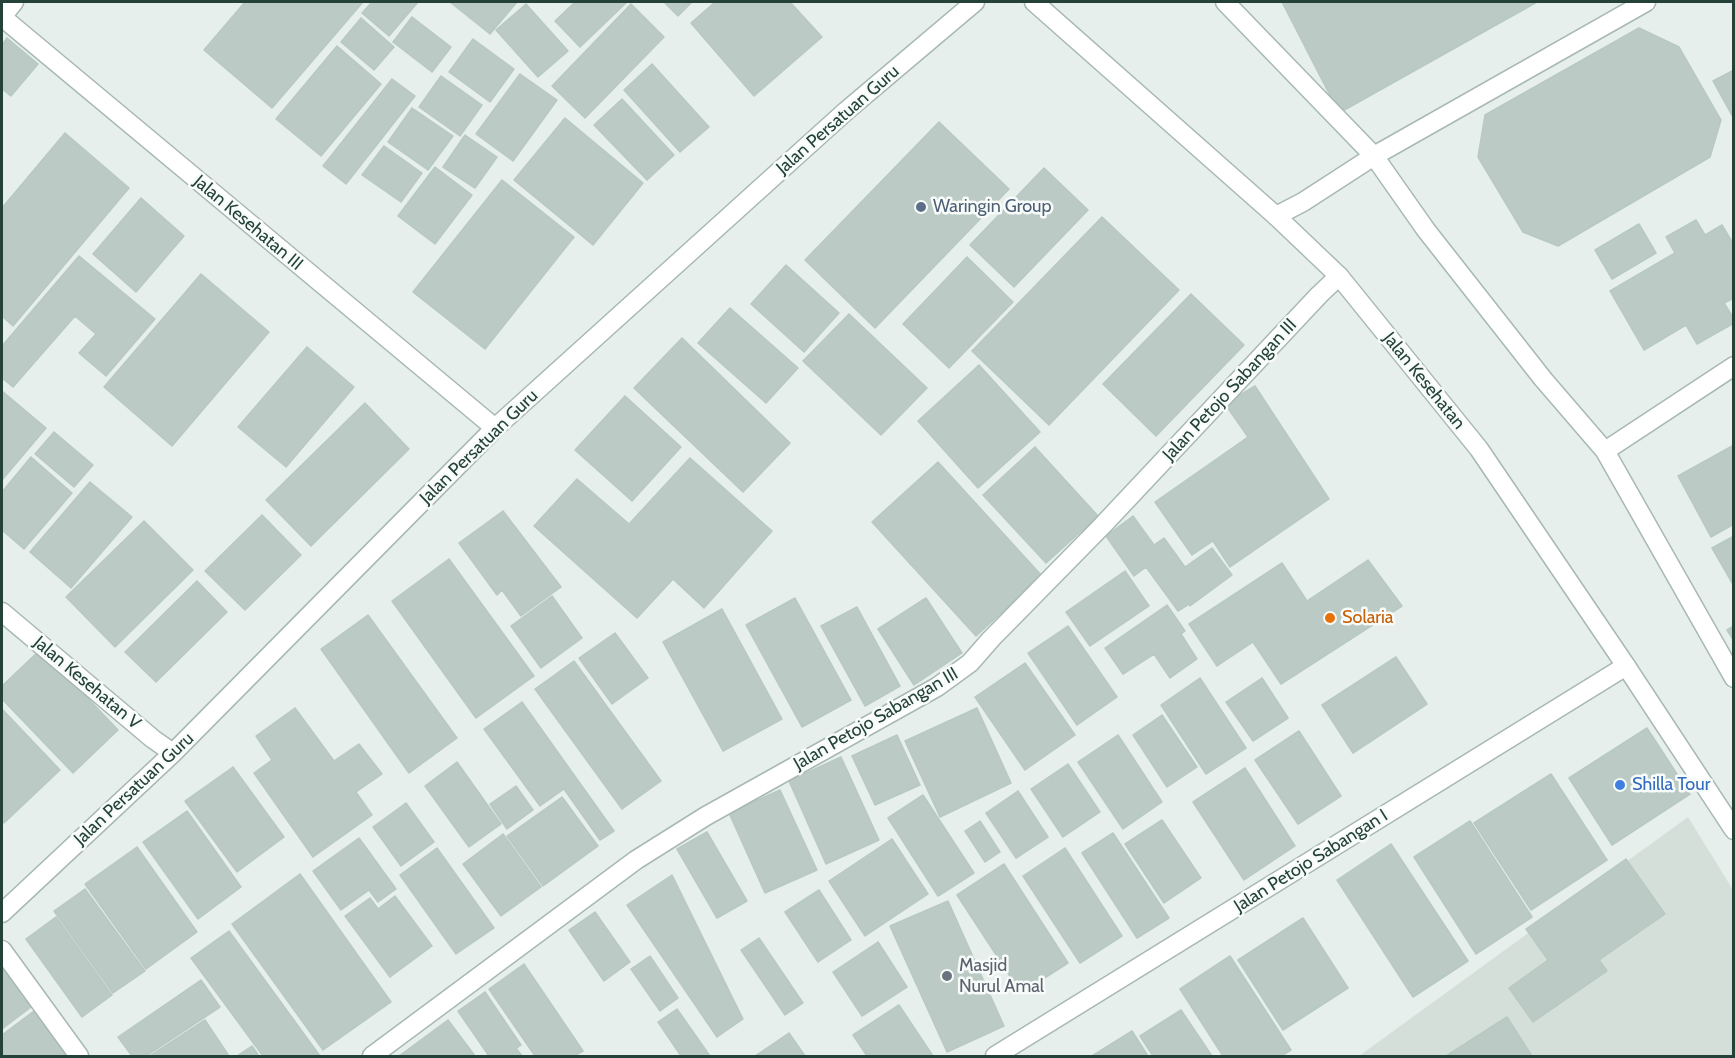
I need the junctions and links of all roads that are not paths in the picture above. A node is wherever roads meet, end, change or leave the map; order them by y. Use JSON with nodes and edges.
{"nodes":[{"id":1,"x":14,"y":2,"type":"edge"},
{"id":2,"x":975,"y":2,"type":"edge"},
{"id":3,"x":1034,"y":2,"type":"edge"},
{"id":4,"x":1225,"y":2,"type":"edge"},
{"id":5,"x":1646,"y":2,"type":"edge"},
{"id":6,"x":2,"y":17,"type":"edge"},
{"id":7,"x":1374,"y":156,"type":"junction"},
{"id":8,"x":1276,"y":216,"type":"junction"},
{"id":9,"x":1339,"y":276,"type":"junction"},
{"id":10,"x":1734,"y":366,"type":"edge"},
{"id":11,"x":495,"y":428,"type":"junction"},
{"id":12,"x":1605,"y":451,"type":"junction"},
{"id":13,"x":2,"y":612,"type":"edge"},
{"id":14,"x":1626,"y":666,"type":"junction"},
{"id":15,"x":1734,"y":678,"type":"edge"},
{"id":16,"x":173,"y":753,"type":"junction"},
{"id":17,"x":1734,"y":830,"type":"edge"},
{"id":18,"x":2,"y":913,"type":"edge"},
{"id":19,"x":2,"y":950,"type":"edge"},
{"id":20,"x":79,"y":1056,"type":"edge"},
{"id":21,"x":372,"y":1056,"type":"edge"},
{"id":22,"x":995,"y":1056,"type":"edge"}],
"edges":[{"from":1,"to":6,"type":"street"},
{"from":2,"to":11,"type":"street","name":"Jalan Persatuan Guru"},
{"from":3,"to":8,"type":"street","name":"Jalan Kesehatan"},
{"from":4,"to":7,"type":"street"},
{"from":5,"to":7,"type":"street"},
{"from":6,"to":11,"type":"street","name":"Jalan Kesehatan III"},
{"from":7,"to":8,"type":"street"},
{"from":7,"to":12,"type":"street"},
{"from":8,"to":9,"type":"street","name":"Jalan Kesehatan"},
{"from":9,"to":14,"type":"street","name":"Jalan Kesehatan"},
{"from":9,"to":21,"type":"street","name":"Jalan Petojo Sabangan III"},
{"from":10,"to":12,"type":"street"},
{"from":11,"to":16,"type":"street","name":"Jalan Persatuan Guru"},
{"from":12,"to":15,"type":"street"},
{"from":13,"to":16,"type":"street","name":"Jalan Kesehatan V"},
{"from":14,"to":17,"type":"street","name":"Jalan Kesehatan"},
{"from":14,"to":22,"type":"street","name":"Jalan Petojo Sabangan I"},
{"from":16,"to":18,"type":"street","name":"Jalan Persatuan Guru"},
{"from":19,"to":20,"type":"street"}]}
